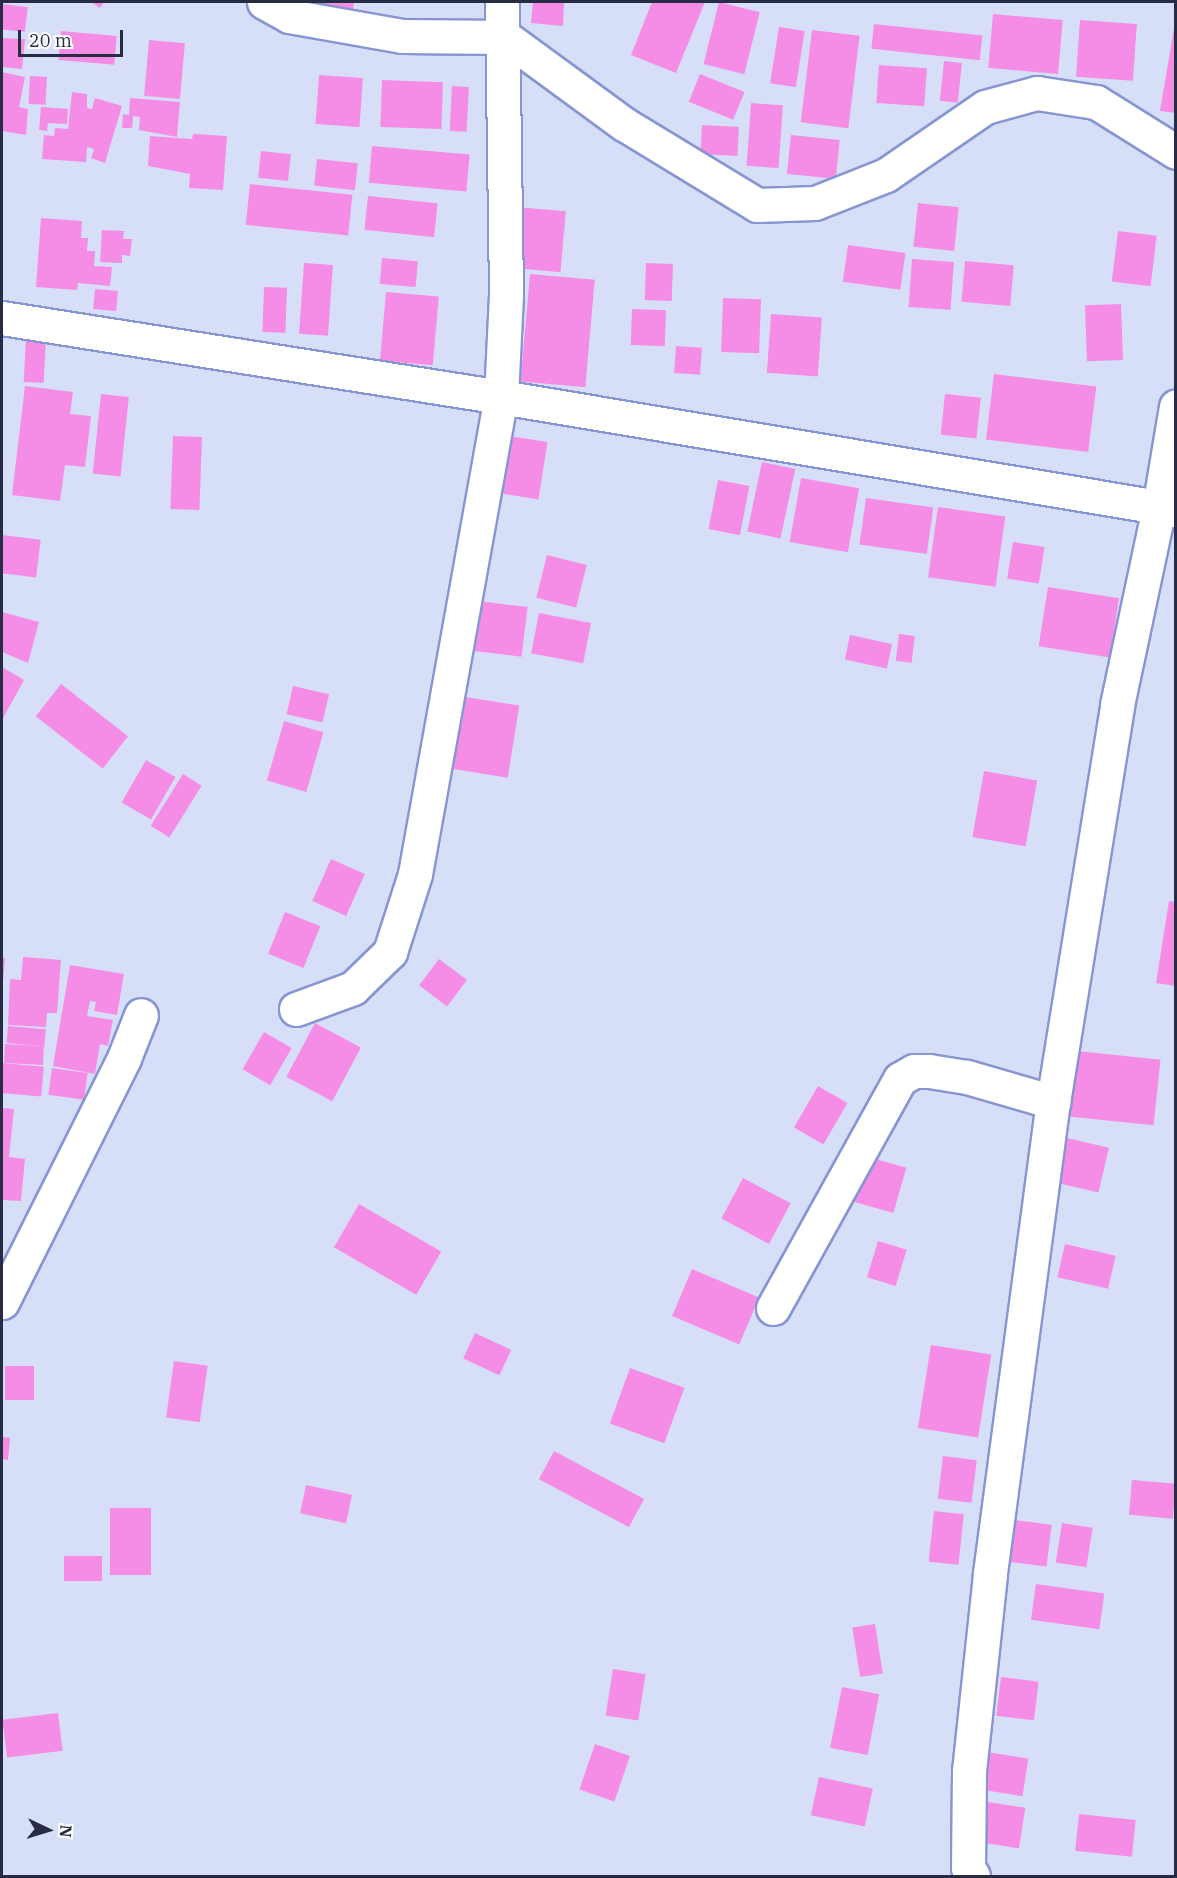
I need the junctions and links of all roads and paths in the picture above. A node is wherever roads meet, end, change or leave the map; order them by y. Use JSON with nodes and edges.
{"nodes":[{"id":1,"x":264,"y":2,"type":"edge"},
{"id":2,"x":502,"y":2,"type":"edge"},
{"id":3,"x":505,"y":38,"type":"junction"},
{"id":4,"x":1176,"y":152,"type":"edge"},
{"id":5,"x":2,"y":318,"type":"edge"},
{"id":6,"x":501,"y":397,"type":"junction"},
{"id":7,"x":1176,"y":406,"type":"edge"},
{"id":8,"x":1167,"y":509,"type":"edge"},
{"id":9,"x":296,"y":1009,"type":"dead end"},
{"id":10,"x":141,"y":1015,"type":"dead end"},
{"id":11,"x":1053,"y":1102,"type":"junction"},
{"id":12,"x":2,"y":1302,"type":"edge"},
{"id":13,"x":773,"y":1308,"type":"dead end"},
{"id":14,"x":973,"y":1876,"type":"edge"}],
"edges":[{"from":1,"to":3,"type":"street"},
{"from":2,"to":3,"type":"street"},
{"from":3,"to":4,"type":"street"},
{"from":3,"to":6,"type":"street"},
{"from":5,"to":6,"type":"street"},
{"from":6,"to":8,"type":"street"},
{"from":6,"to":9,"type":"street"},
{"from":7,"to":8,"type":"street"},
{"from":8,"to":11,"type":"street"},
{"from":10,"to":12,"type":"street"},
{"from":11,"to":13,"type":"street"},
{"from":11,"to":14,"type":"street"}]}
